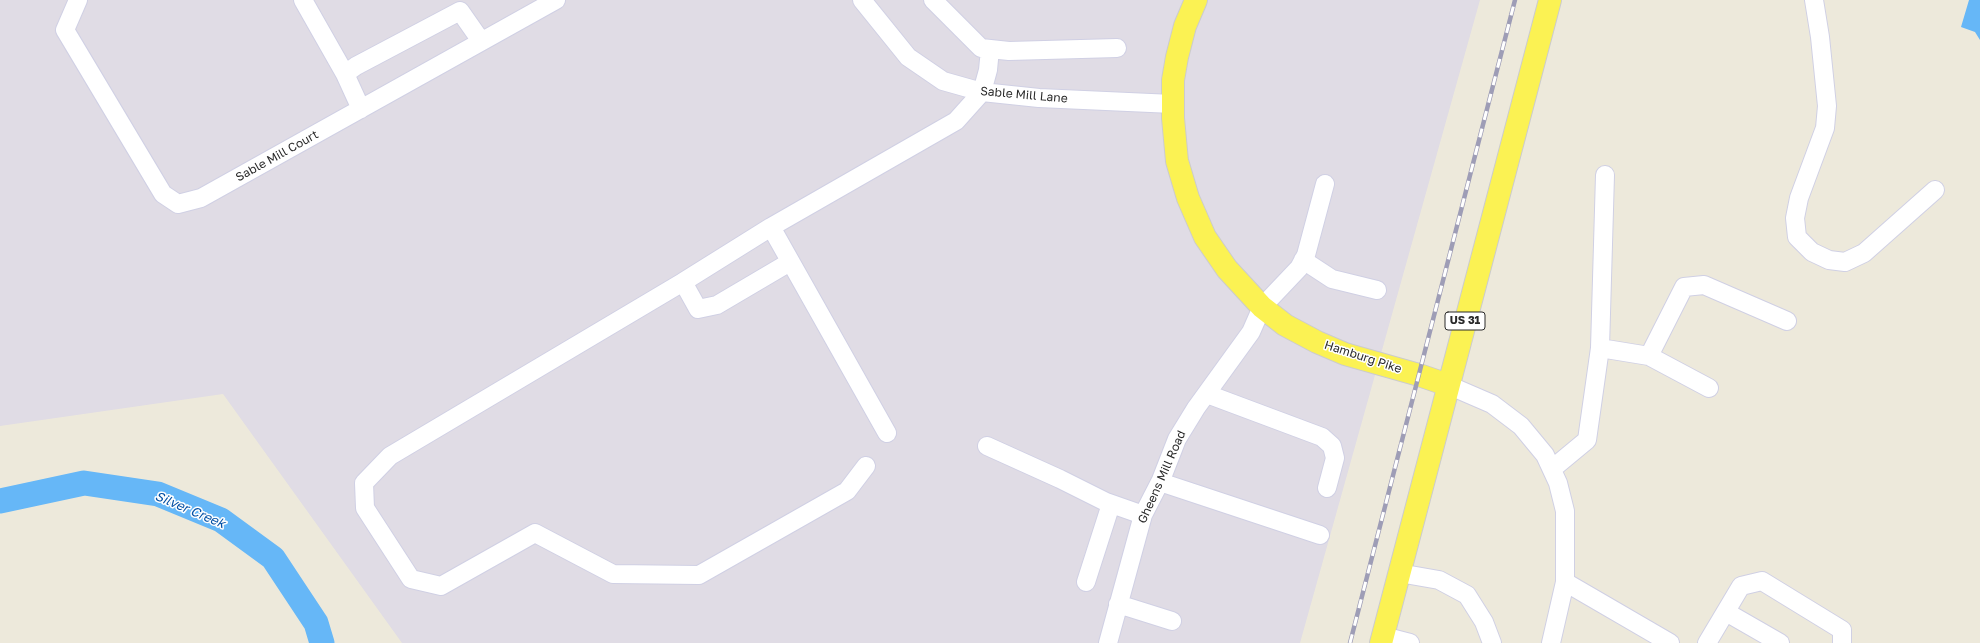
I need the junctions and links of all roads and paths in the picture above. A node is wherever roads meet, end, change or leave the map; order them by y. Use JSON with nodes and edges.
{"nodes":[{"id":1,"x":303,"y":0,"type":"edge"},
{"id":2,"x":862,"y":0,"type":"edge"},
{"id":3,"x":933,"y":0,"type":"edge"},
{"id":4,"x":1196,"y":0,"type":"edge"},
{"id":5,"x":1550,"y":0,"type":"edge"},
{"id":6,"x":1814,"y":0,"type":"edge"},
{"id":7,"x":75,"y":2,"type":"edge"},
{"id":8,"x":549,"y":2,"type":"edge"},
{"id":9,"x":457,"y":5,"type":"edge"},
{"id":10,"x":481,"y":42,"type":"junction"},
{"id":11,"x":1117,"y":48,"type":"dead end"},
{"id":12,"x":990,"y":49,"type":"junction"},
{"id":13,"x":345,"y":74,"type":"junction"},
{"id":14,"x":982,"y":92,"type":"junction"},
{"id":15,"x":1173,"y":104,"type":"junction"},
{"id":16,"x":361,"y":108,"type":"junction"},
{"id":17,"x":1605,"y":175,"type":"dead end"},
{"id":18,"x":1324,"y":184,"type":"dead end"},
{"id":19,"x":1935,"y":190,"type":"dead end"},
{"id":20,"x":771,"y":227,"type":"junction"},
{"id":21,"x":1303,"y":260,"type":"junction"},
{"id":22,"x":790,"y":262,"type":"junction"},
{"id":23,"x":683,"y":282,"type":"junction"},
{"id":24,"x":1377,"y":290,"type":"dead end"},
{"id":25,"x":1262,"y":307,"type":"junction"},
{"id":26,"x":1787,"y":321,"type":"dead end"},
{"id":27,"x":1600,"y":348,"type":"junction"},
{"id":28,"x":1649,"y":356,"type":"junction"},
{"id":29,"x":1448,"y":385,"type":"junction"},
{"id":30,"x":1709,"y":388,"type":"dead end"},
{"id":31,"x":1206,"y":394,"type":"junction"},
{"id":32,"x":887,"y":433,"type":"dead end"},
{"id":33,"x":986,"y":446,"type":"dead end"},
{"id":34,"x":866,"y":466,"type":"dead end"},
{"id":35,"x":1552,"y":469,"type":"junction"},
{"id":36,"x":1160,"y":482,"type":"junction"},
{"id":37,"x":1327,"y":488,"type":"dead end"},
{"id":38,"x":1112,"y":504,"type":"junction"},
{"id":39,"x":1143,"y":515,"type":"junction"},
{"id":40,"x":1320,"y":535,"type":"dead end"},
{"id":41,"x":1399,"y":572,"type":"junction"},
{"id":42,"x":1086,"y":582,"type":"dead end"},
{"id":43,"x":1565,"y":582,"type":"junction"},
{"id":44,"x":1118,"y":604,"type":"junction"},
{"id":45,"x":1726,"y":612,"type":"junction"},
{"id":46,"x":1172,"y":620,"type":"dead end"},
{"id":47,"x":1382,"y":639,"type":"edge"},
{"id":48,"x":1108,"y":643,"type":"edge"},
{"id":49,"x":1410,"y":643,"type":"edge"},
{"id":50,"x":1492,"y":643,"type":"edge"},
{"id":51,"x":1551,"y":643,"type":"edge"},
{"id":52,"x":1670,"y":643,"type":"edge"},
{"id":53,"x":1707,"y":643,"type":"edge"},
{"id":54,"x":1780,"y":643,"type":"edge"},
{"id":55,"x":1842,"y":643,"type":"edge"}],
"edges":[{"from":1,"to":13,"type":"street"},
{"from":2,"to":14,"type":"street","name":"Sable Mill Lane"},
{"from":3,"to":12,"type":"street"},
{"from":4,"to":15,"type":"main road","name":"Hamburg Pike"},
{"from":5,"to":29,"type":"main road","number":"US 31"},
{"from":6,"to":19,"type":"street"},
{"from":7,"to":16,"type":"street","name":"Sable Mill Court"},
{"from":8,"to":10,"type":"street","name":"Sable Mill Court"},
{"from":9,"to":10,"type":"street"},
{"from":9,"to":13,"type":"street"},
{"from":10,"to":16,"type":"street","name":"Sable Mill Court"},
{"from":11,"to":12,"type":"street"},
{"from":12,"to":14,"type":"street"},
{"from":13,"to":16,"type":"street"},
{"from":14,"to":15,"type":"street","name":"Sable Mill Lane"},
{"from":14,"to":20,"type":"street"},
{"from":15,"to":25,"type":"main road","name":"Hamburg Pike"},
{"from":17,"to":27,"type":"street"},
{"from":18,"to":21,"type":"street","name":"Gheens Mill Road"},
{"from":20,"to":22,"type":"street"},
{"from":20,"to":23,"type":"street"},
{"from":21,"to":24,"type":"street"},
{"from":21,"to":25,"type":"street","name":"Gheens Mill Road"},
{"from":22,"to":23,"type":"street"},
{"from":22,"to":32,"type":"street"},
{"from":23,"to":34,"type":"street"},
{"from":25,"to":29,"type":"main road","name":"Hamburg Pike"},
{"from":25,"to":31,"type":"street","name":"Gheens Mill Road"},
{"from":26,"to":28,"type":"street"},
{"from":27,"to":28,"type":"street"},
{"from":27,"to":35,"type":"street"},
{"from":28,"to":30,"type":"street"},
{"from":29,"to":35,"type":"street"},
{"from":29,"to":41,"type":"main road","number":"US 31"},
{"from":31,"to":36,"type":"street","name":"Gheens Mill Road"},
{"from":31,"to":37,"type":"street"},
{"from":33,"to":38,"type":"street"},
{"from":35,"to":43,"type":"street"},
{"from":36,"to":39,"type":"street","name":"Gheens Mill Road"},
{"from":36,"to":40,"type":"street"},
{"from":38,"to":39,"type":"street"},
{"from":38,"to":42,"type":"street"},
{"from":39,"to":44,"type":"street","name":"Gheens Mill Road"},
{"from":41,"to":47,"type":"main road","number":"US 31"},
{"from":41,"to":50,"type":"street"},
{"from":43,"to":51,"type":"street"},
{"from":43,"to":52,"type":"street"},
{"from":44,"to":46,"type":"street"},
{"from":44,"to":48,"type":"street","name":"Gheens Mill Road"},
{"from":45,"to":53,"type":"street"},
{"from":45,"to":54,"type":"street"},
{"from":45,"to":55,"type":"street"},
{"from":47,"to":49,"type":"street"}]}
